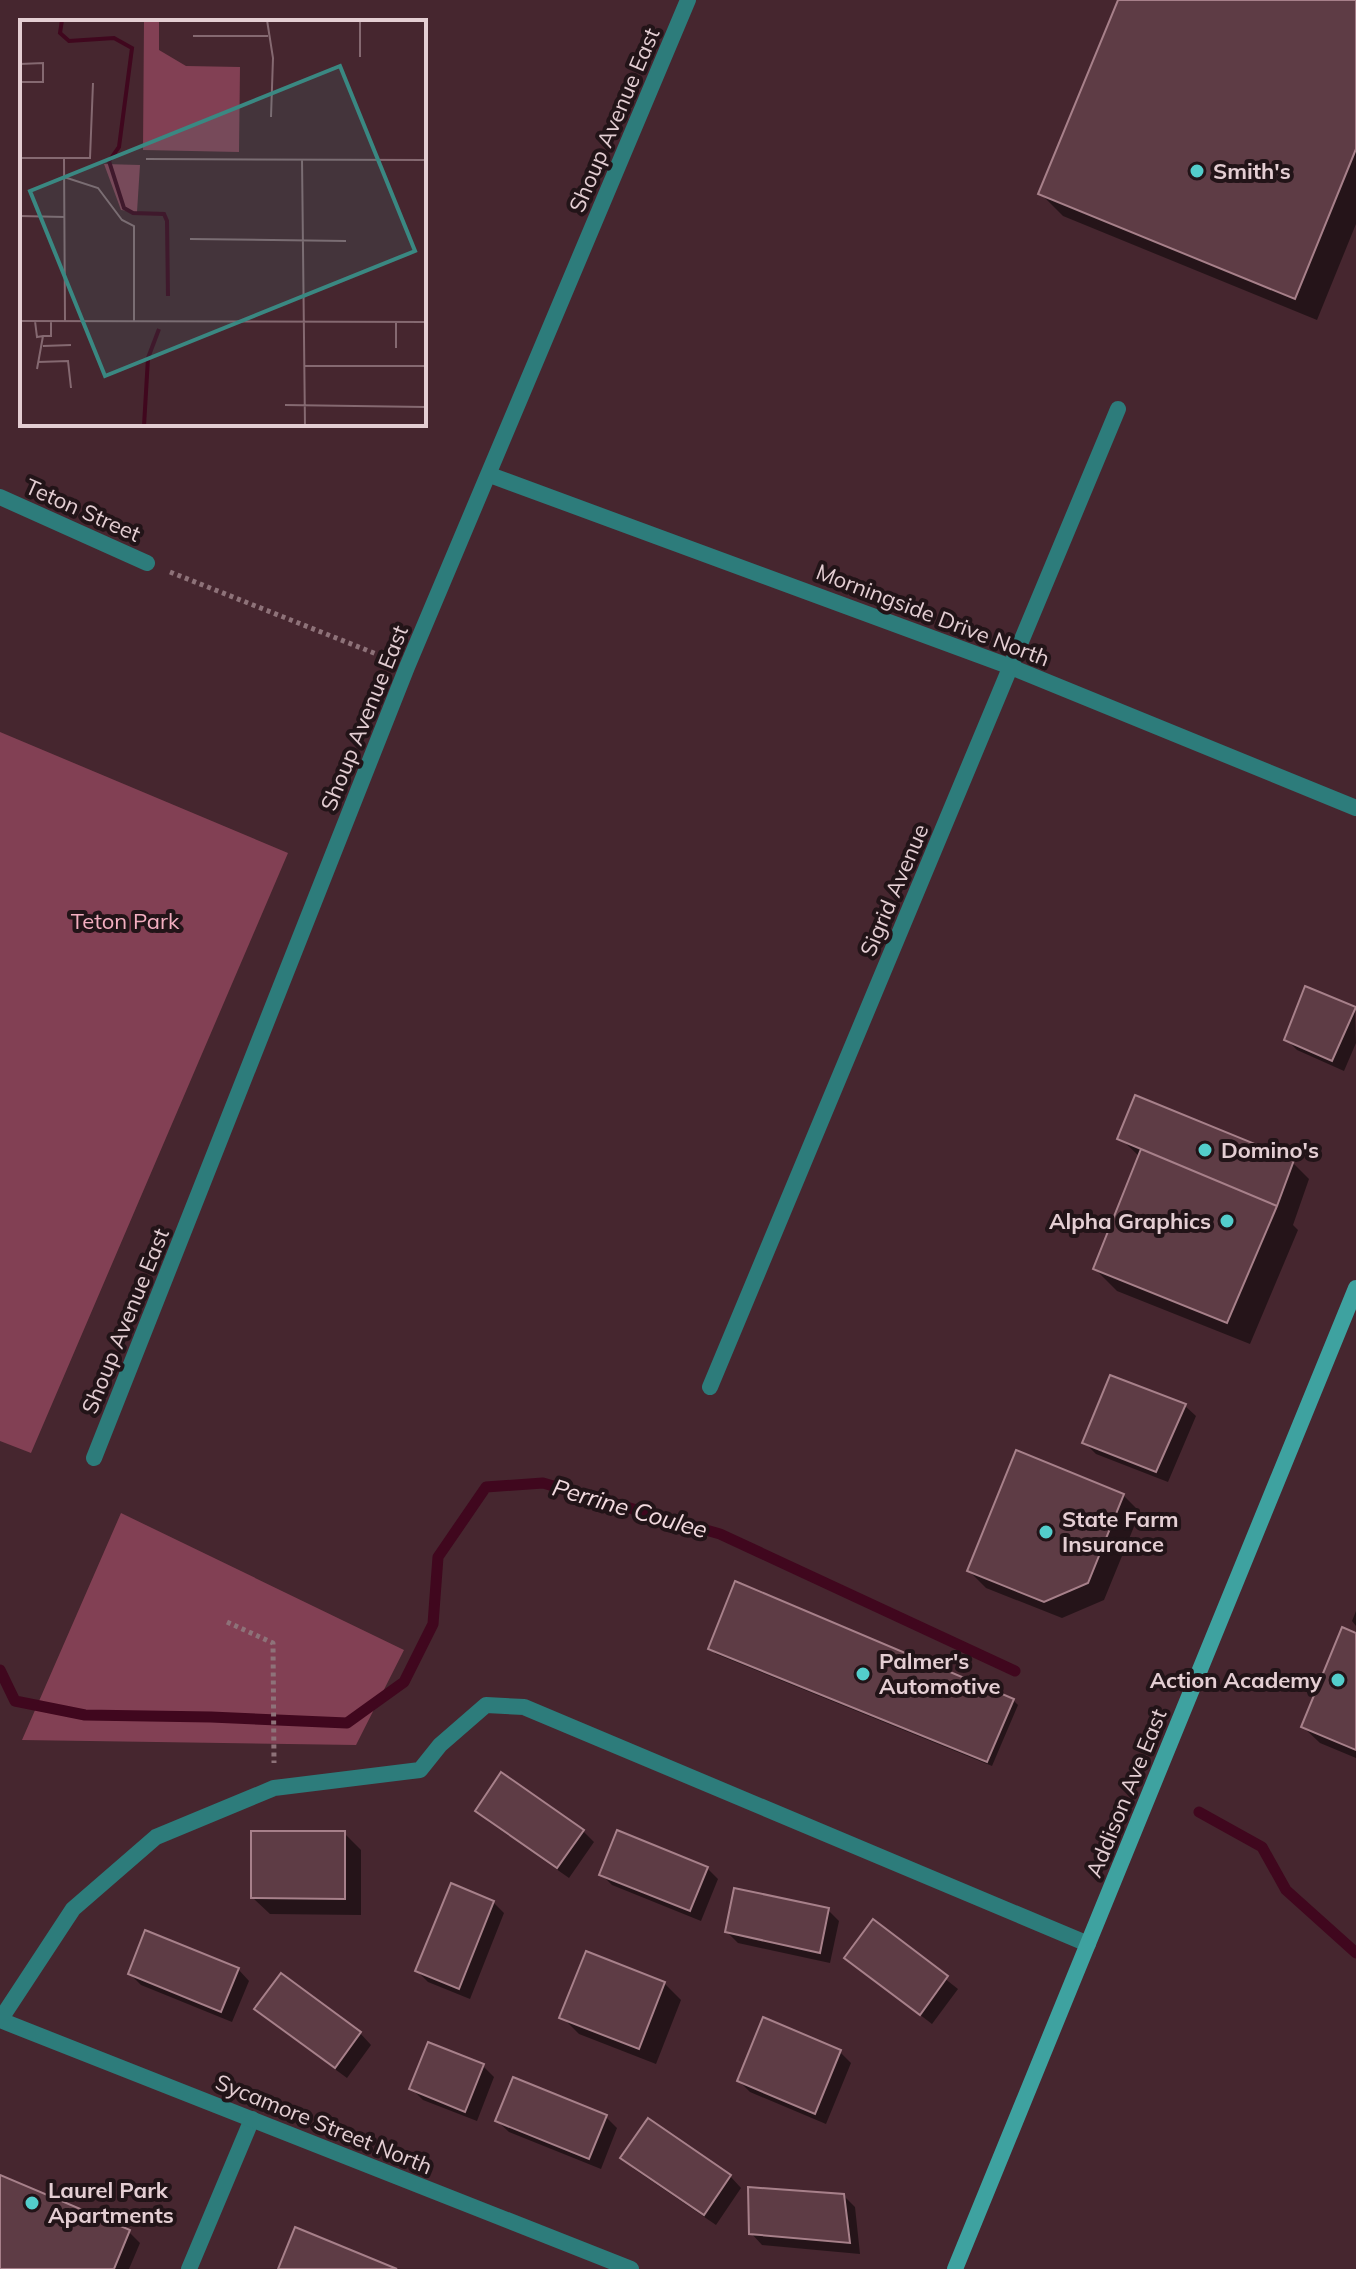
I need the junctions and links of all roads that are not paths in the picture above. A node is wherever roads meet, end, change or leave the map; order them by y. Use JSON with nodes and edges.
{"nodes":[{"id":1,"x":688,"y":0,"type":"edge"},
{"id":2,"x":1118,"y":409,"type":"dead end"},
{"id":3,"x":490,"y":475,"type":"junction"},
{"id":4,"x":0,"y":497,"type":"edge"},
{"id":5,"x":147,"y":563,"type":"road end"},
{"id":6,"x":1011,"y":667,"type":"junction"},
{"id":7,"x":1356,"y":808,"type":"edge"},
{"id":8,"x":1356,"y":1288,"type":"edge"},
{"id":9,"x":710,"y":1387,"type":"dead end"},
{"id":10,"x":94,"y":1458,"type":"dead end"},
{"id":11,"x":1088,"y":1944,"type":"junction"},
{"id":12,"x":0,"y":2020,"type":"edge"},
{"id":13,"x":252,"y":2119,"type":"junction"},
{"id":14,"x":189,"y":2269,"type":"edge"},
{"id":15,"x":631,"y":2269,"type":"edge"},
{"id":16,"x":955,"y":2269,"type":"edge"}],
"edges":[{"from":1,"to":3,"type":"street","name":"Shoup Avenue East"},
{"from":2,"to":6,"type":"street","name":"Sigrid Avenue"},
{"from":3,"to":6,"type":"street","name":"Morningside Drive North"},
{"from":3,"to":10,"type":"street","name":"Shoup Avenue East"},
{"from":4,"to":5,"type":"street","name":"Teton Street"},
{"from":6,"to":7,"type":"street","name":"Morningside Drive North"},
{"from":6,"to":9,"type":"street","name":"Sigrid Avenue"},
{"from":8,"to":11,"type":"main road","name":"Addison Ave East"},
{"from":11,"to":12,"type":"street"},
{"from":11,"to":16,"type":"main road","name":"Addison Ave East"},
{"from":12,"to":13,"type":"street","name":"Sycamore Street North"},
{"from":13,"to":14,"type":"street"},
{"from":13,"to":15,"type":"street","name":"Sycamore Street North"}]}
